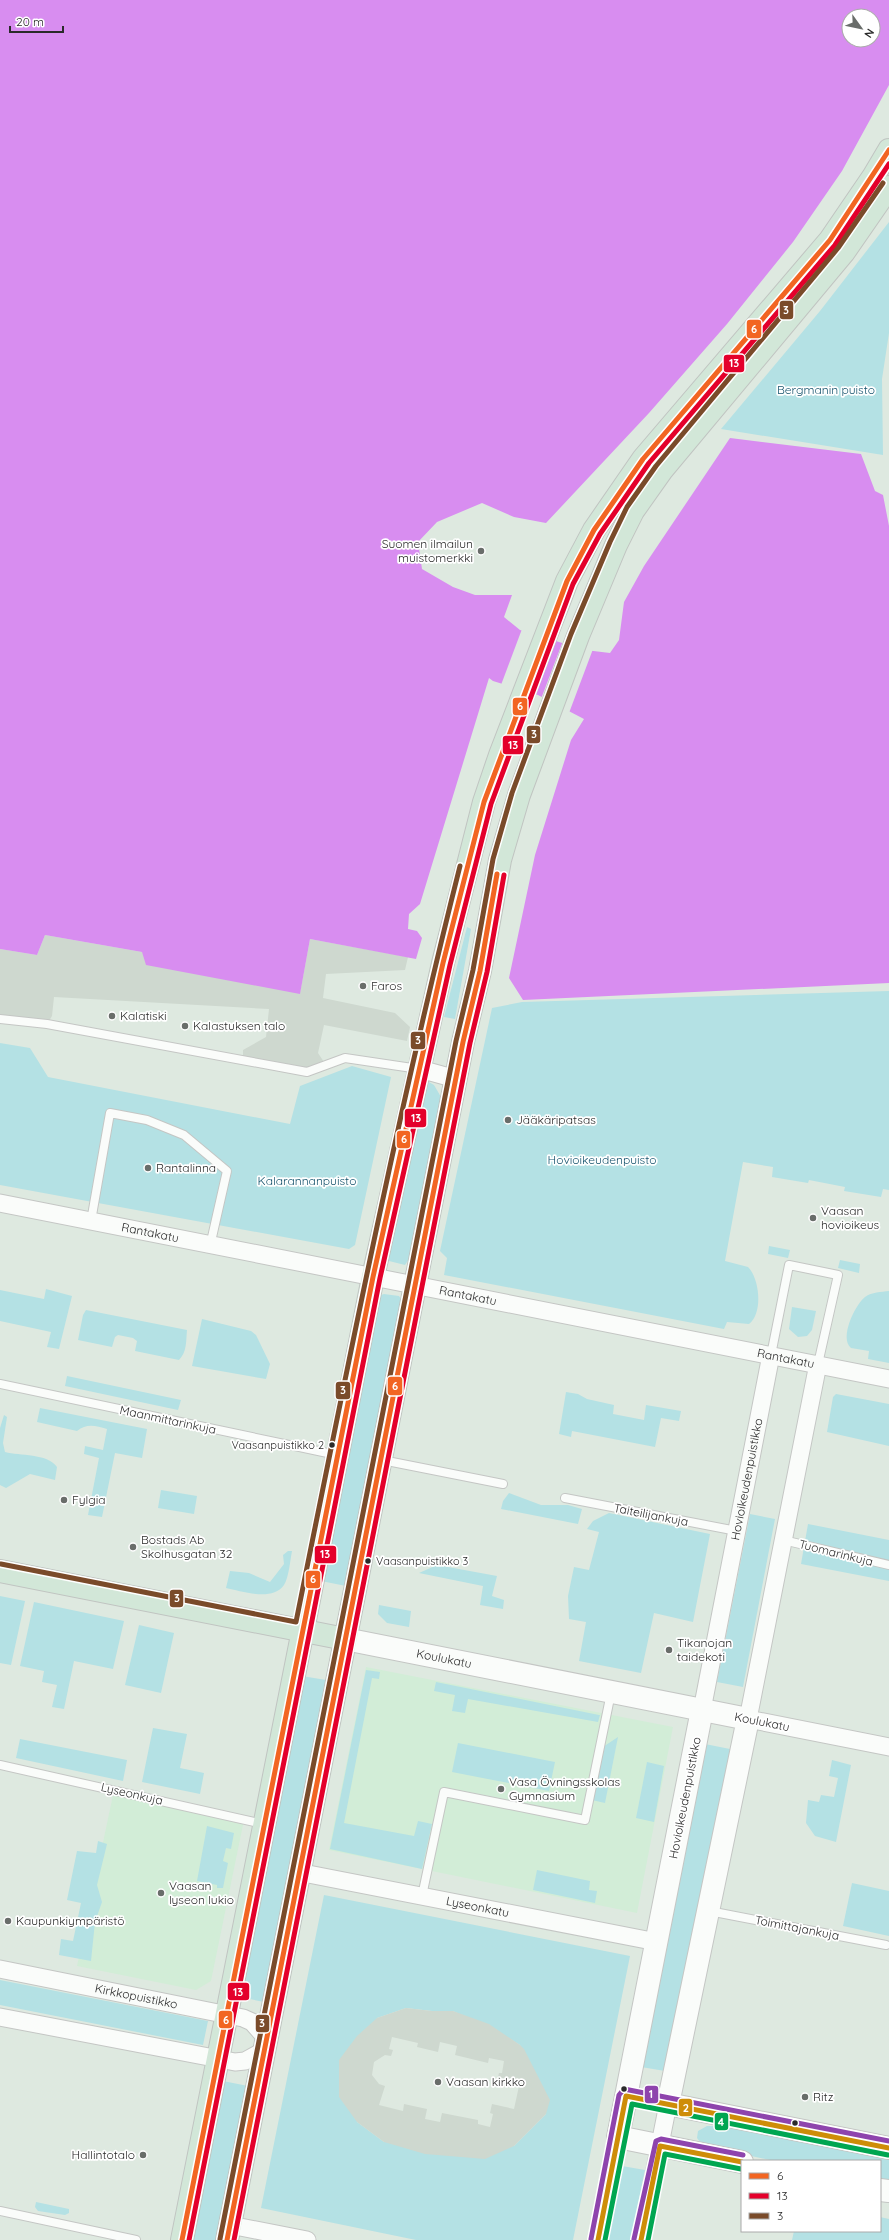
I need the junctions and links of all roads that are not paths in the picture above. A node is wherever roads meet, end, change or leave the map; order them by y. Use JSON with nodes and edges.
{"nodes":[{"id":1,"x":889,"y":150,"type":"edge"},
{"id":2,"x":884,"y":183,"type":"edge"},
{"id":3,"x":0,"y":1019,"type":"edge"},
{"id":4,"x":420,"y":1069,"type":"junction"},
{"id":5,"x":456,"y":1079,"type":"junction"},
{"id":6,"x":0,"y":1203,"type":"edge"},
{"id":7,"x":91,"y":1221,"type":"junction"},
{"id":8,"x":210,"y":1246,"type":"junction"},
{"id":9,"x":373,"y":1277,"type":"junction"},
{"id":10,"x":416,"y":1285,"type":"junction"},
{"id":11,"x":771,"y":1355,"type":"junction"},
{"id":12,"x":818,"y":1364,"type":"junction"},
{"id":13,"x":889,"y":1379,"type":"edge"},
{"id":14,"x":0,"y":1384,"type":"edge"},
{"id":15,"x":337,"y":1455,"type":"junction"},
{"id":16,"x":380,"y":1459,"type":"junction"},
{"id":17,"x":503,"y":1484,"type":"dead end"},
{"id":18,"x":565,"y":1498,"type":"dead end"},
{"id":19,"x":737,"y":1531,"type":"junction"},
{"id":20,"x":783,"y":1540,"type":"junction"},
{"id":21,"x":889,"y":1565,"type":"edge"},
{"id":22,"x":0,"y":1571,"type":"edge"},
{"id":23,"x":301,"y":1630,"type":"junction"},
{"id":24,"x":345,"y":1639,"type":"junction"},
{"id":25,"x":611,"y":1692,"type":"junction"},
{"id":26,"x":702,"y":1710,"type":"junction"},
{"id":27,"x":748,"y":1719,"type":"junction"},
{"id":28,"x":889,"y":1747,"type":"edge"},
{"id":29,"x":0,"y":1765,"type":"edge"},
{"id":30,"x":264,"y":1824,"type":"junction"},
{"id":31,"x":298,"y":1872,"type":"junction"},
{"id":32,"x":422,"y":1896,"type":"junction"},
{"id":33,"x":708,"y":1911,"type":"junction"},
{"id":34,"x":657,"y":1942,"type":"junction"},
{"id":35,"x":886,"y":1945,"type":"dead end"},
{"id":36,"x":0,"y":1969,"type":"edge"},
{"id":37,"x":226,"y":2015,"type":"junction"},
{"id":38,"x":0,"y":2017,"type":"edge"},
{"id":39,"x":264,"y":2044,"type":"junction"},
{"id":40,"x":217,"y":2059,"type":"junction"},
{"id":41,"x":626,"y":2096,"type":"junction"},
{"id":42,"x":668,"y":2104,"type":"junction"},
{"id":43,"x":618,"y":2137,"type":"junction"},
{"id":44,"x":660,"y":2146,"type":"junction"},
{"id":45,"x":889,"y":2148,"type":"edge"},
{"id":46,"x":741,"y":2162,"type":"edge"},
{"id":47,"x":0,"y":2212,"type":"edge"},
{"id":48,"x":228,"y":2232,"type":"edge"},
{"id":49,"x":136,"y":2240,"type":"edge"},
{"id":50,"x":182,"y":2240,"type":"edge"},
{"id":51,"x":307,"y":2240,"type":"edge"},
{"id":52,"x":598,"y":2240,"type":"edge"},
{"id":53,"x":641,"y":2240,"type":"edge"}],
"edges":[{"from":1,"to":2,"type":"main road"},
{"from":2,"to":4,"type":"main road"},
{"from":2,"to":5,"type":"main road"},
{"from":3,"to":4,"type":"lane"},
{"from":4,"to":5,"type":"street"},
{"from":4,"to":9,"type":"main road"},
{"from":5,"to":10,"type":"main road"},
{"from":6,"to":7,"type":"street","name":"Rantakatu"},
{"from":7,"to":8,"type":"street","name":"Rantakatu"},
{"from":7,"to":8,"type":"lane"},
{"from":8,"to":9,"type":"street","name":"Rantakatu"},
{"from":9,"to":10,"type":"street","name":"Rantakatu"},
{"from":9,"to":15,"type":"main road"},
{"from":10,"to":11,"type":"street","name":"Rantakatu"},
{"from":10,"to":16,"type":"main road"},
{"from":11,"to":12,"type":"street","name":"Rantakatu"},
{"from":11,"to":12,"type":"lane"},
{"from":11,"to":19,"type":"street","name":"Hovioikeudenpuistikko"},
{"from":12,"to":13,"type":"street","name":"Rantakatu"},
{"from":12,"to":20,"type":"street"},
{"from":14,"to":15,"type":"lane","name":"Maanmittarinkuja"},
{"from":15,"to":23,"type":"main road"},
{"from":16,"to":17,"type":"lane"},
{"from":16,"to":24,"type":"main road"},
{"from":18,"to":19,"type":"lane","name":"Taiteilijankuja"},
{"from":19,"to":26,"type":"street","name":"Hovioikeudenpuistikko"},
{"from":20,"to":21,"type":"lane","name":"Tuomarinkuja"},
{"from":20,"to":27,"type":"street"},
{"from":22,"to":23,"type":"main road","name":"Koulukatu"},
{"from":23,"to":24,"type":"main road","name":"Koulukatu"},
{"from":23,"to":30,"type":"main road"},
{"from":24,"to":25,"type":"main road","name":"Koulukatu"},
{"from":24,"to":31,"type":"main road"},
{"from":25,"to":26,"type":"main road","name":"Koulukatu"},
{"from":25,"to":32,"type":"lane"},
{"from":26,"to":27,"type":"main road","name":"Koulukatu"},
{"from":26,"to":34,"type":"main road","name":"Hovioikeudenpuistikko"},
{"from":27,"to":28,"type":"street","name":"Koulukatu"},
{"from":27,"to":33,"type":"main road"},
{"from":29,"to":30,"type":"lane","name":"Lyseonkuja"},
{"from":30,"to":37,"type":"main road"},
{"from":31,"to":32,"type":"street","name":"Lyseonkatu"},
{"from":31,"to":39,"type":"main road"},
{"from":32,"to":34,"type":"street","name":"Lyseonkatu"},
{"from":33,"to":35,"type":"lane","name":"Toimittajankuja"},
{"from":33,"to":42,"type":"main road"},
{"from":34,"to":41,"type":"main road","name":"Hovioikeudenpuistikko"},
{"from":36,"to":37,"type":"street","name":"Kirkkopuistikko"},
{"from":37,"to":39,"type":"street","name":"Kirkkopuistikko"},
{"from":37,"to":40,"type":"main road"},
{"from":38,"to":40,"type":"street"},
{"from":39,"to":40,"type":"street"},
{"from":39,"to":48,"type":"main road"},
{"from":40,"to":50,"type":"main road"},
{"from":41,"to":42,"type":"street"},
{"from":41,"to":43,"type":"main road","name":"Hovioikeudenpuistikko"},
{"from":42,"to":44,"type":"street"},
{"from":42,"to":45,"type":"main road"},
{"from":43,"to":44,"type":"main road"},
{"from":43,"to":52,"type":"street","name":"Hovioikeudenpuistikko"},
{"from":44,"to":46,"type":"main road"},
{"from":44,"to":53,"type":"street"},
{"from":47,"to":49,"type":"lane"},
{"from":48,"to":51,"type":"street"}]}
